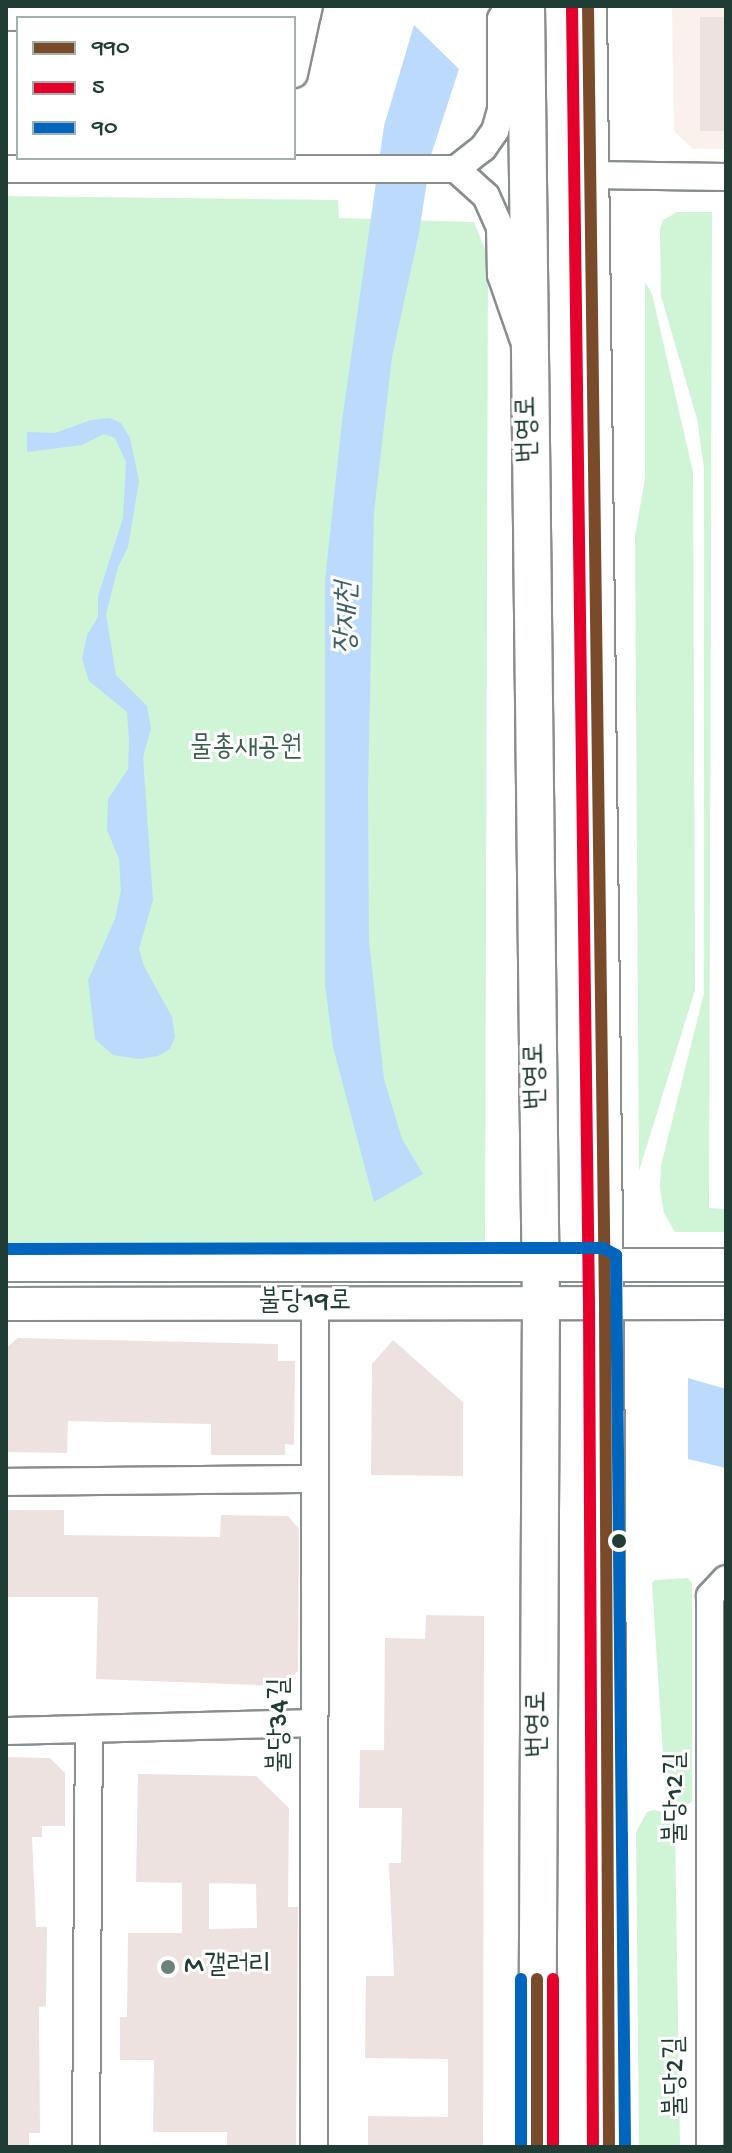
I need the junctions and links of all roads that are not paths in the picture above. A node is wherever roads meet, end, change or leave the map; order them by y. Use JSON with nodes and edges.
{"nodes":[{"id":1,"x":508,"y":6,"type":"edge"},
{"id":2,"x":526,"y":6,"type":"edge"},
{"id":3,"x":588,"y":6,"type":"edge"},
{"id":4,"x":308,"y":10,"type":"edge"},
{"id":5,"x":101,"y":11,"type":"edge"},
{"id":6,"x":22,"y":16,"type":"edge"},
{"id":7,"x":296,"y":65,"type":"edge"},
{"id":8,"x":274,"y":164,"type":"edge"},
{"id":9,"x":6,"y":169,"type":"edge"},
{"id":10,"x":456,"y":169,"type":"junction"},
{"id":11,"x":589,"y":175,"type":"junction"},
{"id":12,"x":726,"y":177,"type":"edge"},
{"id":13,"x":528,"y":353,"type":"junction"},
{"id":14,"x":539,"y":1263,"type":"junction"},
{"id":15,"x":603,"y":1264,"type":"junction"},
{"id":16,"x":6,"y":1265,"type":"edge"},
{"id":17,"x":726,"y":1265,"type":"edge"},
{"id":18,"x":541,"y":1301,"type":"junction"},
{"id":19,"x":605,"y":1302,"type":"junction"},
{"id":20,"x":726,"y":1303,"type":"edge"},
{"id":21,"x":6,"y":1304,"type":"edge"},
{"id":22,"x":315,"y":1304,"type":"junction"},
{"id":23,"x":314,"y":1479,"type":"junction"},
{"id":24,"x":6,"y":1482,"type":"edge"},
{"id":25,"x":726,"y":1579,"type":"edge"},
{"id":26,"x":312,"y":1723,"type":"junction"},
{"id":27,"x":89,"y":1729,"type":"junction"},
{"id":28,"x":6,"y":1731,"type":"edge"},
{"id":29,"x":717,"y":2006,"type":"edge"},
{"id":30,"x":86,"y":2147,"type":"edge"},
{"id":31,"x":314,"y":2147,"type":"edge"},
{"id":32,"x":537,"y":2147,"type":"edge"},
{"id":33,"x":609,"y":2147,"type":"edge"},
{"id":34,"x":710,"y":2147,"type":"edge"}],
"edges":[{"from":1,"to":10,"type":"street"},
{"from":2,"to":13,"type":"main road","name":"번영로"},
{"from":3,"to":11,"type":"main road"},
{"from":4,"to":5,"type":"street"},
{"from":4,"to":7,"type":"street"},
{"from":5,"to":6,"type":"street"},
{"from":8,"to":9,"type":"street"},
{"from":8,"to":10,"type":"street"},
{"from":10,"to":13,"type":"street"},
{"from":11,"to":12,"type":"street"},
{"from":11,"to":15,"type":"main road"},
{"from":13,"to":14,"type":"main road","name":"번영로"},
{"from":14,"to":15,"type":"street","name":"불당19로"},
{"from":14,"to":16,"type":"street","name":"불당19로"},
{"from":14,"to":18,"type":"main road","name":"번영로"},
{"from":15,"to":17,"type":"street","name":"불당19로"},
{"from":15,"to":19,"type":"main road"},
{"from":18,"to":19,"type":"street","name":"불당19로"},
{"from":18,"to":22,"type":"street","name":"불당19로"},
{"from":18,"to":32,"type":"main road","name":"번영로"},
{"from":19,"to":20,"type":"street","name":"불당19로"},
{"from":19,"to":33,"type":"main road"},
{"from":21,"to":22,"type":"street","name":"불당19로"},
{"from":22,"to":23,"type":"street","name":"불당34길"},
{"from":23,"to":24,"type":"street"},
{"from":23,"to":26,"type":"street","name":"불당34길"},
{"from":25,"to":29,"type":"street","name":"불당12길"},
{"from":26,"to":27,"type":"street"},
{"from":26,"to":31,"type":"street","name":"불당34길"},
{"from":27,"to":28,"type":"street"},
{"from":27,"to":30,"type":"street"},
{"from":29,"to":34,"type":"street","name":"불당2길"}]}
